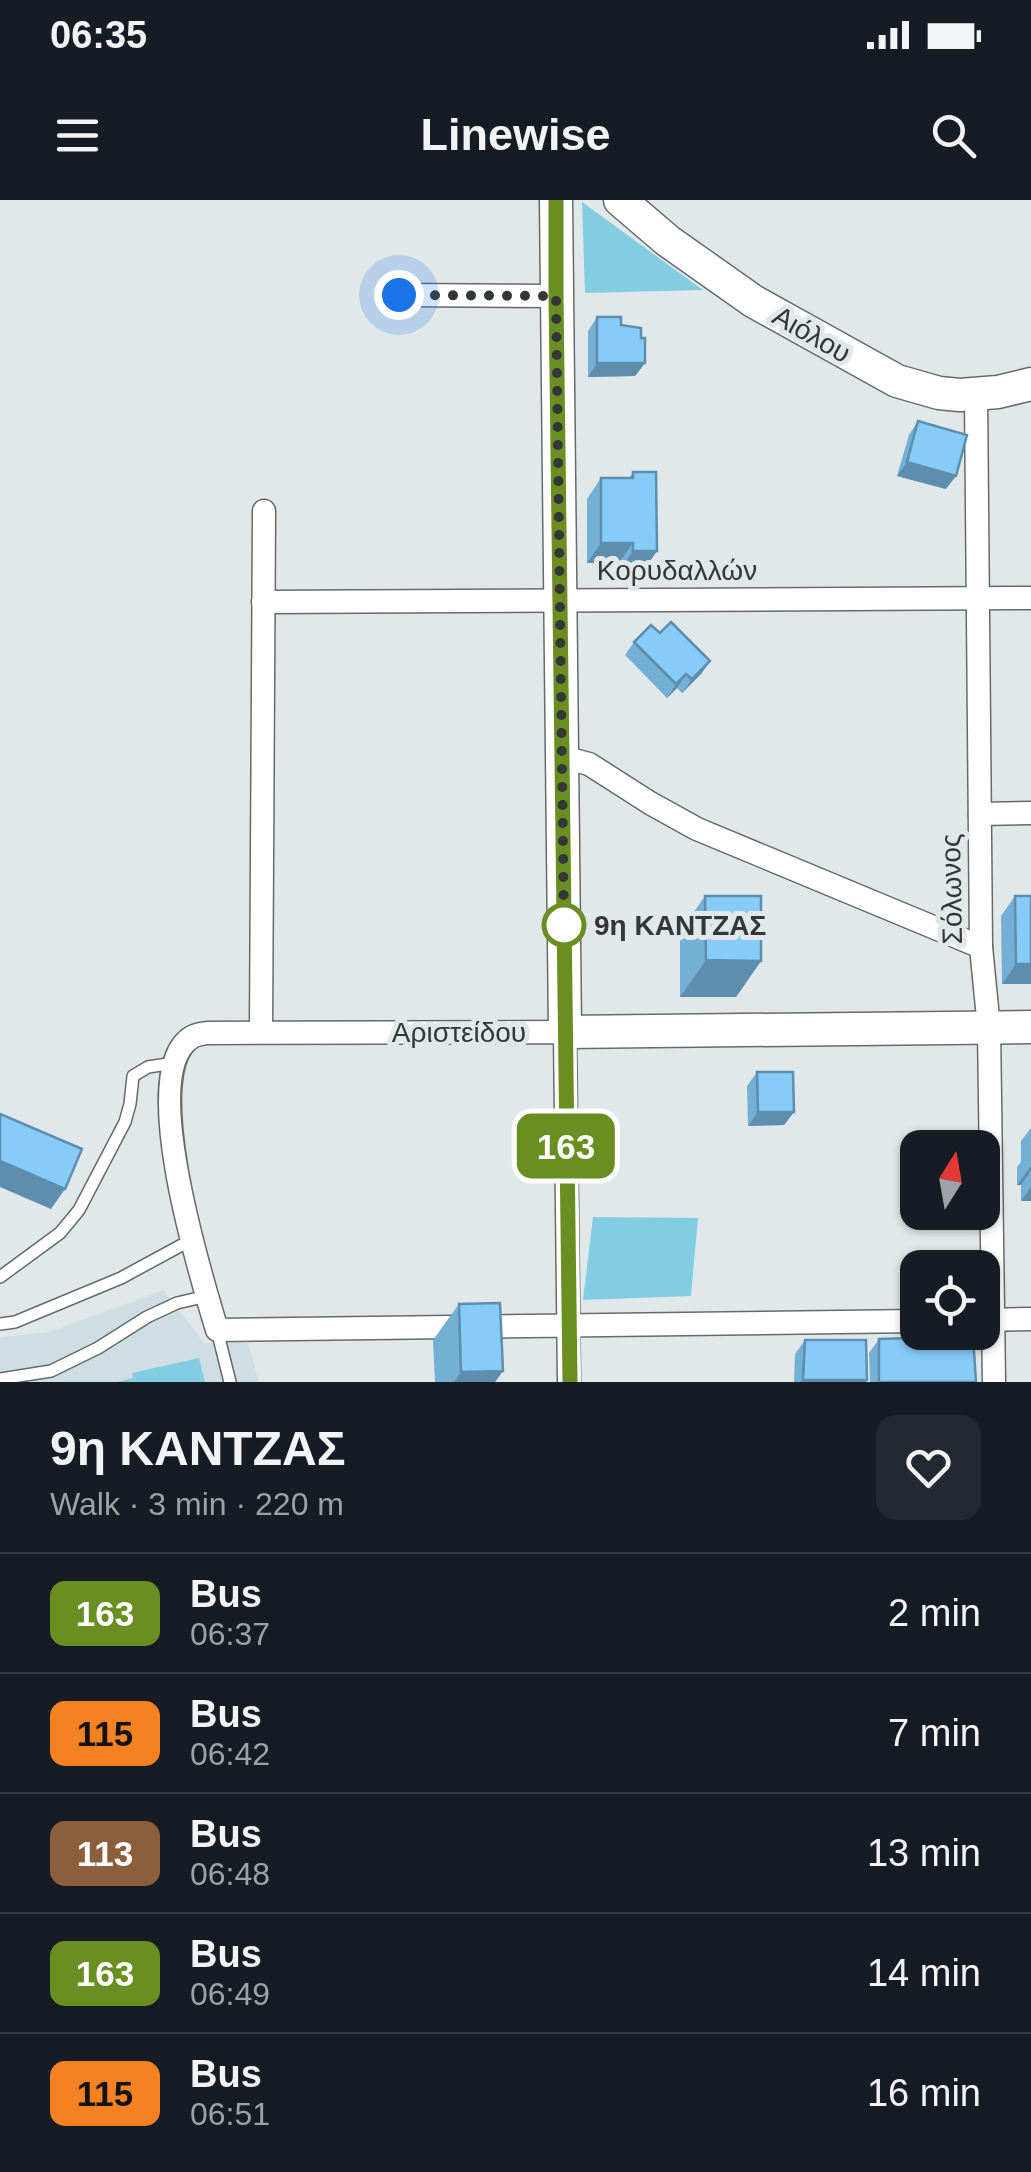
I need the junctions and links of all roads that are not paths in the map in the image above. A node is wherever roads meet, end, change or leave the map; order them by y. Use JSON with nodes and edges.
{"nodes":[{"id":1,"x":556,"y":200,"type":"edge"},
{"id":2,"x":620,"y":200,"type":"edge"},
{"id":3,"x":399,"y":295,"type":"dead end"},
{"id":4,"x":556,"y":296,"type":"junction"},
{"id":5,"x":1031,"y":384,"type":"edge"},
{"id":6,"x":976,"y":395,"type":"junction"},
{"id":7,"x":264,"y":511,"type":"dead end"},
{"id":8,"x":1031,"y":598,"type":"edge"},
{"id":9,"x":978,"y":599,"type":"junction"},
{"id":10,"x":560,"y":601,"type":"junction"},
{"id":11,"x":263,"y":602,"type":"junction"},
{"id":12,"x":562,"y":757,"type":"junction"},
{"id":13,"x":1031,"y":813,"type":"edge"},
{"id":14,"x":980,"y":814,"type":"junction"},
{"id":15,"x":981,"y":946,"type":"junction"},
{"id":16,"x":1031,"y":1027,"type":"edge"},
{"id":17,"x":989,"y":1028,"type":"junction"},
{"id":18,"x":260,"y":1031,"type":"junction"},
{"id":19,"x":565,"y":1032,"type":"junction"},
{"id":20,"x":174,"y":1064,"type":"junction"},
{"id":21,"x":192,"y":1240,"type":"junction"},
{"id":22,"x":988,"y":1250,"type":"edge"},
{"id":23,"x":0,"y":1277,"type":"edge"},
{"id":24,"x":207,"y":1296,"type":"junction"},
{"id":25,"x":1000,"y":1320,"type":"edge"},
{"id":26,"x":1031,"y":1320,"type":"edge"},
{"id":27,"x":900,"y":1321,"type":"edge"},
{"id":28,"x":0,"y":1324,"type":"edge"},
{"id":29,"x":569,"y":1327,"type":"junction"},
{"id":30,"x":217,"y":1330,"type":"junction"},
{"id":31,"x":991,"y":1350,"type":"edge"},
{"id":32,"x":0,"y":1379,"type":"edge"},
{"id":33,"x":230,"y":1382,"type":"edge"},
{"id":34,"x":570,"y":1382,"type":"edge"},
{"id":35,"x":994,"y":1382,"type":"edge"}],
"edges":[{"from":1,"to":4,"type":"street"},
{"from":2,"to":6,"type":"street","name":"Αιόλου"},
{"from":3,"to":4,"type":"street"},
{"from":4,"to":10,"type":"street"},
{"from":5,"to":6,"type":"street","name":"Αιόλου"},
{"from":6,"to":9,"type":"street","name":"Σόλωνος"},
{"from":7,"to":11,"type":"street"},
{"from":8,"to":9,"type":"street","name":"Κορυδαλλών"},
{"from":9,"to":10,"type":"street","name":"Κορυδαλλών"},
{"from":9,"to":14,"type":"street","name":"Σόλωνος"},
{"from":10,"to":11,"type":"street","name":"Κορυδαλλών"},
{"from":10,"to":12,"type":"street"},
{"from":11,"to":18,"type":"street"},
{"from":12,"to":15,"type":"street"},
{"from":12,"to":19,"type":"street"},
{"from":13,"to":14,"type":"street"},
{"from":14,"to":15,"type":"street","name":"Σόλωνος"},
{"from":15,"to":17,"type":"street","name":"Σόλωνος"},
{"from":16,"to":17,"type":"street","name":"Αριστείδου"},
{"from":17,"to":19,"type":"street","name":"Αριστείδου"},
{"from":17,"to":22,"type":"street","name":"Σόλωνος"},
{"from":18,"to":19,"type":"street","name":"Αριστείδου"},
{"from":18,"to":20,"type":"street","name":"Αριστείδου"},
{"from":19,"to":29,"type":"street"},
{"from":20,"to":21,"type":"street"},
{"from":20,"to":23,"type":"lane"},
{"from":21,"to":24,"type":"street"},
{"from":21,"to":28,"type":"lane"},
{"from":24,"to":30,"type":"street"},
{"from":24,"to":32,"type":"lane"},
{"from":25,"to":26,"type":"street"},
{"from":27,"to":29,"type":"street"},
{"from":29,"to":30,"type":"street"},
{"from":29,"to":34,"type":"street"},
{"from":30,"to":33,"type":"lane"},
{"from":31,"to":35,"type":"street","name":"Σόλωνος"}]}
